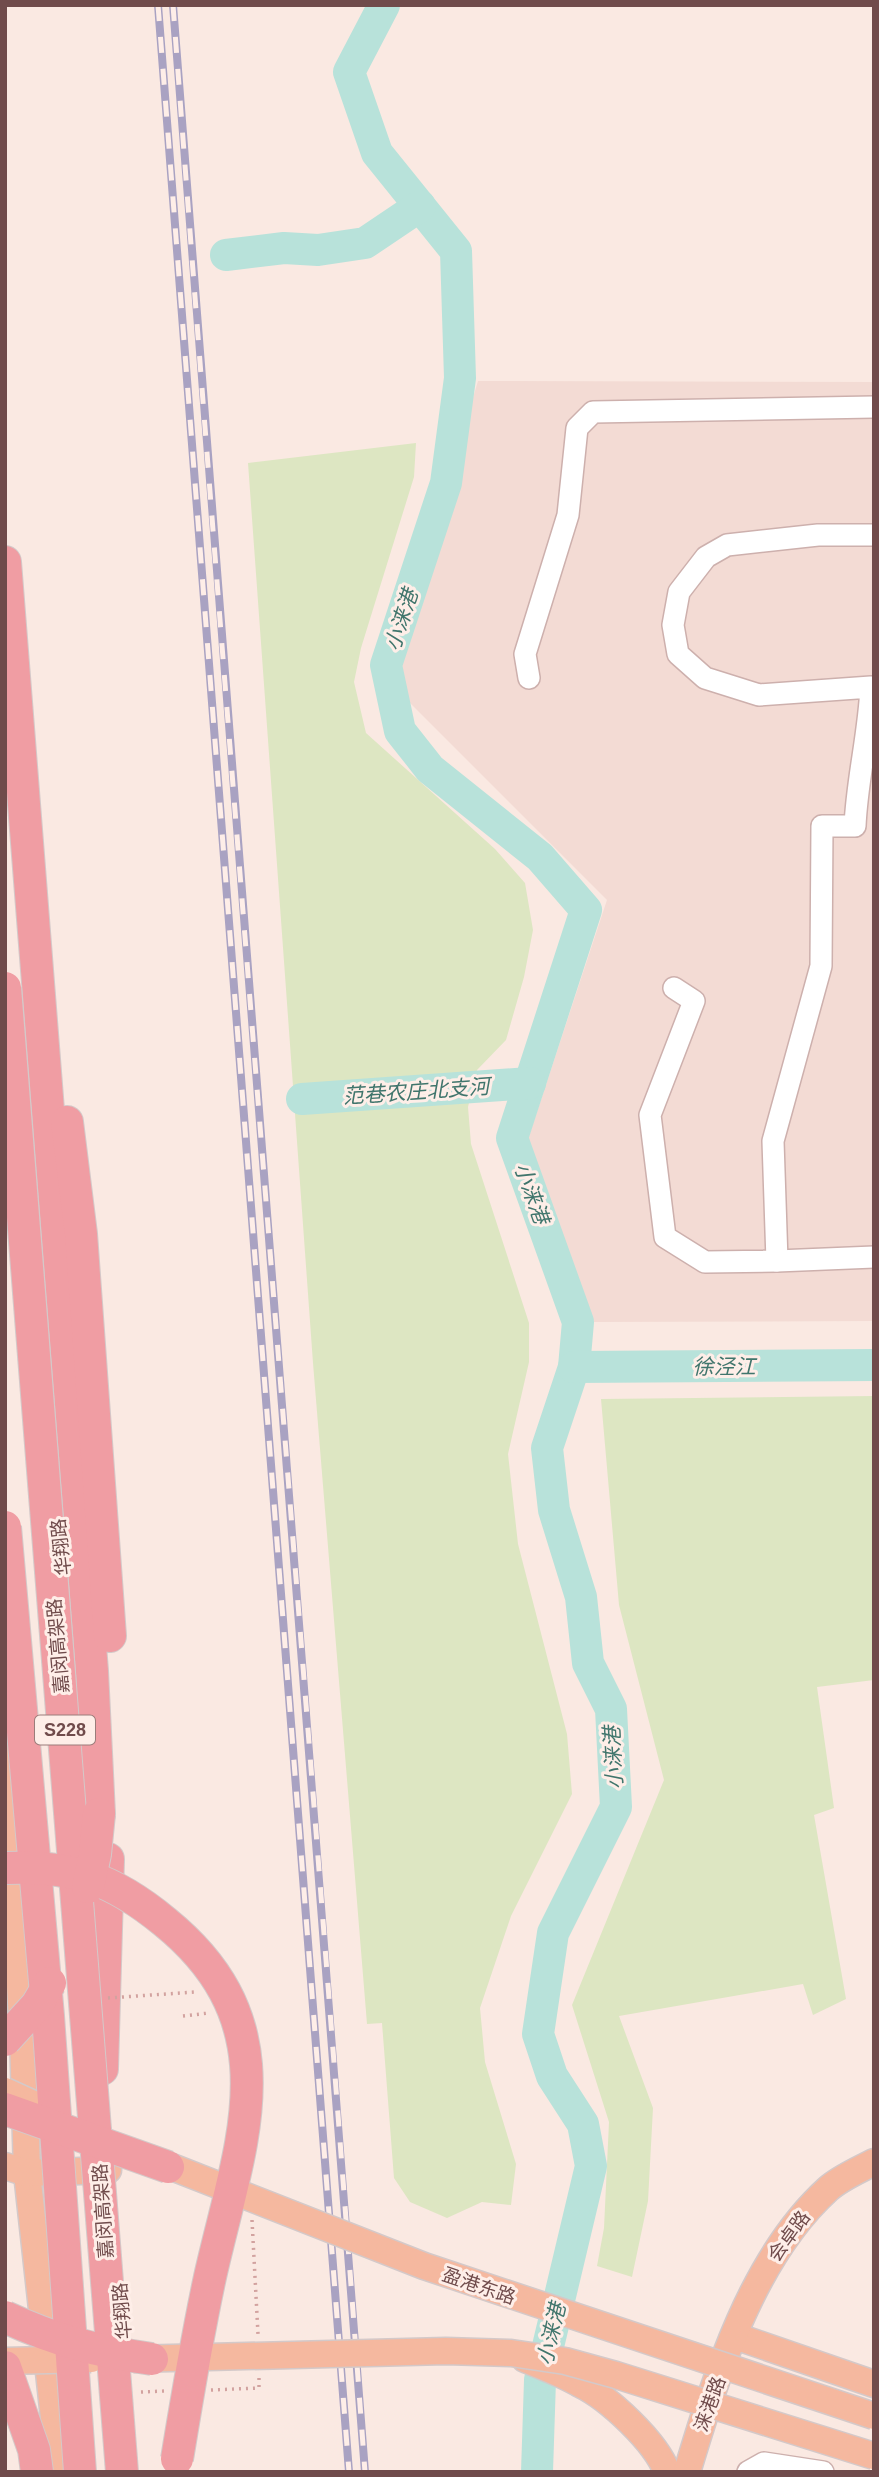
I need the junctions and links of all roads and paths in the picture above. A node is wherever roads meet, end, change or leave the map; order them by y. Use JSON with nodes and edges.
{"nodes":[{"id":1,"x":874,"y":407,"type":"edge"},
{"id":2,"x":874,"y":534,"type":"edge"},
{"id":3,"x":5,"y":562,"type":"edge"},
{"id":4,"x":529,"y":678,"type":"dead end"},
{"id":5,"x":36,"y":952,"type":"junction"},
{"id":6,"x":5,"y":988,"type":"edge"},
{"id":7,"x":674,"y":988,"type":"dead end"},
{"id":8,"x":5,"y":1000,"type":"edge"},
{"id":9,"x":874,"y":1257,"type":"edge"},
{"id":10,"x":777,"y":1261,"type":"junction"},
{"id":11,"x":5,"y":1527,"type":"edge"},
{"id":12,"x":5,"y":1741,"type":"edge"},
{"id":13,"x":5,"y":1868,"type":"edge"},
{"id":14,"x":5,"y":2040,"type":"edge"},
{"id":15,"x":102,"y":2069,"type":"junction"},
{"id":16,"x":5,"y":2091,"type":"edge"},
{"id":17,"x":104,"y":2108,"type":"junction"},
{"id":18,"x":12,"y":2110,"type":"edge"},
{"id":19,"x":5,"y":2145,"type":"edge"},
{"id":20,"x":874,"y":2162,"type":"edge"},
{"id":21,"x":168,"y":2167,"type":"junction"},
{"id":22,"x":16,"y":2169,"type":"edge"},
{"id":23,"x":108,"y":2170,"type":"junction"},
{"id":24,"x":120,"y":2288,"type":"junction"},
{"id":25,"x":41,"y":2291,"type":"junction"},
{"id":26,"x":5,"y":2317,"type":"edge"},
{"id":27,"x":735,"y":2336,"type":"junction"},
{"id":28,"x":511,"y":2353,"type":"junction"},
{"id":29,"x":152,"y":2359,"type":"junction"},
{"id":30,"x":5,"y":2361,"type":"edge"},
{"id":31,"x":5,"y":2367,"type":"edge"},
{"id":32,"x":874,"y":2384,"type":"edge"},
{"id":33,"x":874,"y":2416,"type":"edge"},
{"id":34,"x":874,"y":2456,"type":"edge"},
{"id":35,"x":56,"y":2468,"type":"edge"},
{"id":36,"x":122,"y":2472,"type":"edge"},
{"id":37,"x":136,"y":2472,"type":"edge"},
{"id":38,"x":176,"y":2472,"type":"edge"},
{"id":39,"x":667,"y":2472,"type":"edge"},
{"id":40,"x":687,"y":2472,"type":"edge"},
{"id":41,"x":748,"y":2472,"type":"edge"},
{"id":42,"x":823,"y":2472,"type":"edge"}],
"edges":[{"from":1,"to":4,"type":"street"},
{"from":2,"to":10,"type":"street"},
{"from":3,"to":5,"type":"highway"},
{"from":5,"to":14,"type":"highway","bridge":true},
{"from":5,"to":15,"type":"highway"},
{"from":6,"to":36,"type":"highway","name":"嘉闵高架路","number":"S228","bridge":true},
{"from":7,"to":10,"type":"street"},
{"from":8,"to":15,"type":"main road","name":"华翔路"},
{"from":9,"to":10,"type":"street"},
{"from":11,"to":35,"type":"highway","number":"S228","bridge":true},
{"from":12,"to":18,"type":"main road"},
{"from":13,"to":38,"type":"highway","bridge":true},
{"from":15,"to":17,"type":"main road","name":"华翔路"},
{"from":16,"to":21,"type":"main road","bridge":true},
{"from":17,"to":18,"type":"main road"},
{"from":17,"to":23,"type":"main road","name":"华翔路"},
{"from":18,"to":21,"type":"highway","bridge":true},
{"from":18,"to":22,"type":"main road"},
{"from":19,"to":22,"type":"main road"},
{"from":20,"to":27,"type":"main road","name":"会卓路"},
{"from":21,"to":33,"type":"main road","name":"盈港东路","bridge":true},
{"from":22,"to":23,"type":"main road"},
{"from":22,"to":25,"type":"main road"},
{"from":23,"to":24,"type":"main road","name":"华翔路"},
{"from":24,"to":25,"type":"main road"},
{"from":24,"to":37,"type":"main road","name":"华翔路"},
{"from":25,"to":35,"type":"main road"},
{"from":26,"to":29,"type":"highway","bridge":true},
{"from":27,"to":32,"type":"main road"},
{"from":27,"to":40,"type":"main road","name":"涞港路"},
{"from":28,"to":29,"type":"main road","bridge":true},
{"from":28,"to":34,"type":"main road","bridge":true},
{"from":28,"to":39,"type":"main road","bridge":true},
{"from":29,"to":30,"type":"main road","name":"华翔路","bridge":true},
{"from":31,"to":35,"type":"highway","bridge":true},
{"from":41,"to":42,"type":"street"}]}
